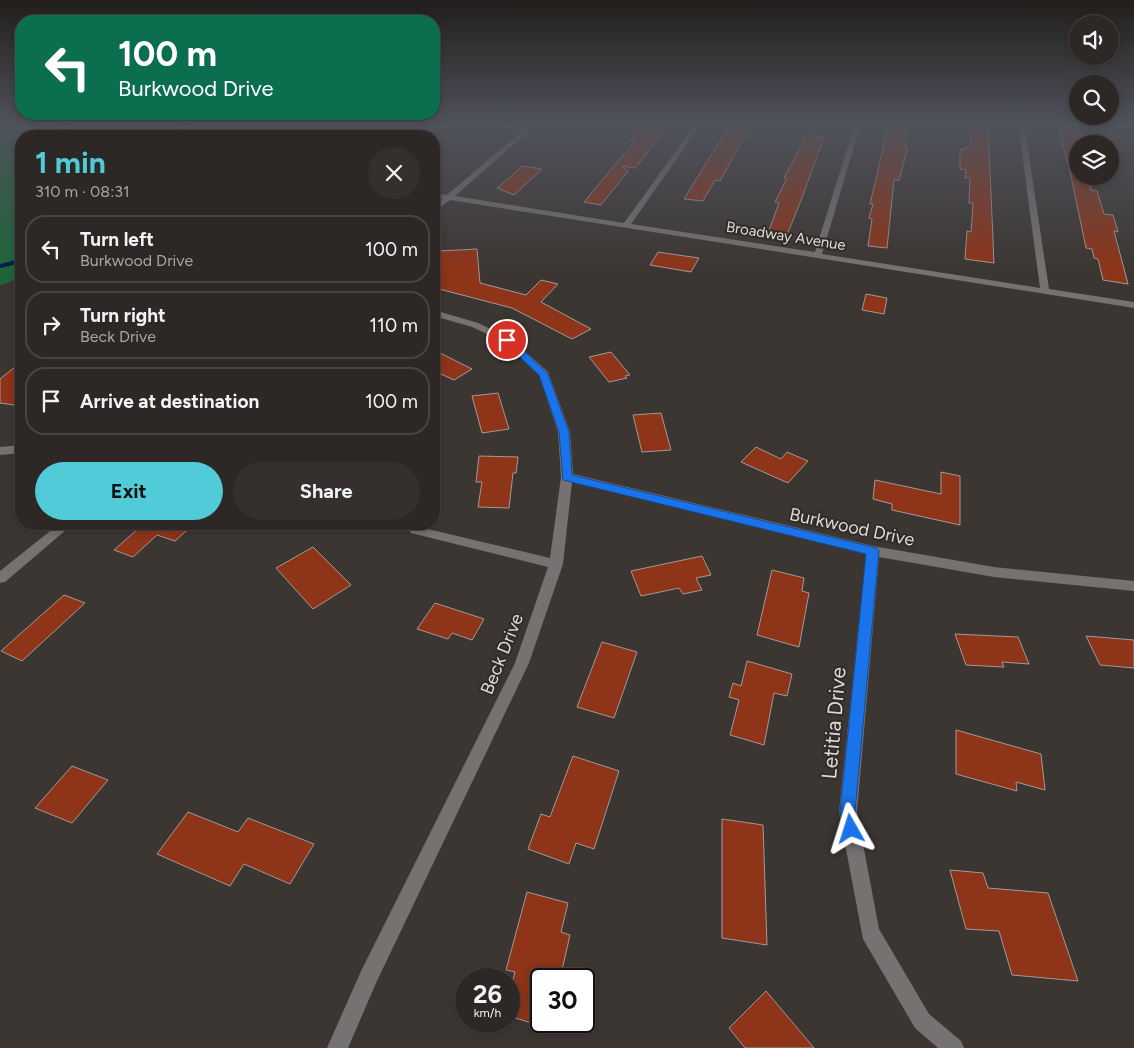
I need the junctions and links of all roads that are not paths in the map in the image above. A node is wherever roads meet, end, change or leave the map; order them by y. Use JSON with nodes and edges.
{"nodes":[{"id":1,"x":478,"y":172,"type":"edge"},
{"id":2,"x":664,"y":172,"type":"edge"},
{"id":3,"x":843,"y":172,"type":"edge"},
{"id":4,"x":1028,"y":172,"type":"edge"},
{"id":5,"x":440,"y":196,"type":"edge"},
{"id":6,"x":449,"y":197,"type":"junction"},
{"id":7,"x":440,"y":205,"type":"edge"},
{"id":8,"x":626,"y":225,"type":"junction"},
{"id":9,"x":818,"y":255,"type":"junction"},
{"id":10,"x":1045,"y":291,"type":"junction"},
{"id":11,"x":1134,"y":305,"type":"edge"},
{"id":12,"x":440,"y":315,"type":"edge"},
{"id":13,"x":15,"y":450,"type":"edge"},
{"id":14,"x":0,"y":451,"type":"edge"},
{"id":15,"x":567,"y":477,"type":"junction"},
{"id":16,"x":60,"y":530,"type":"edge"},
{"id":17,"x":415,"y":530,"type":"dead end"},
{"id":18,"x":873,"y":551,"type":"junction"},
{"id":19,"x":556,"y":564,"type":"junction"},
{"id":20,"x":0,"y":578,"type":"edge"},
{"id":21,"x":1134,"y":586,"type":"edge"},
{"id":22,"x":337,"y":1048,"type":"edge"},
{"id":23,"x":954,"y":1048,"type":"edge"}],
"edges":[{"from":1,"to":6,"type":"street"},
{"from":2,"to":8,"type":"street"},
{"from":3,"to":9,"type":"street"},
{"from":4,"to":10,"type":"street"},
{"from":5,"to":6,"type":"street","name":"Broadway Avenue"},
{"from":6,"to":7,"type":"street"},
{"from":6,"to":8,"type":"street","name":"Broadway Avenue"},
{"from":8,"to":9,"type":"street","name":"Broadway Avenue"},
{"from":9,"to":10,"type":"street","name":"Broadway Avenue"},
{"from":10,"to":11,"type":"street","name":"Broadway Avenue"},
{"from":12,"to":15,"type":"street","name":"Beck Drive"},
{"from":13,"to":14,"type":"street"},
{"from":15,"to":18,"type":"street","name":"Burkwood Drive"},
{"from":15,"to":19,"type":"street","name":"Beck Drive"},
{"from":16,"to":20,"type":"street"},
{"from":17,"to":19,"type":"street"},
{"from":18,"to":21,"type":"street","name":"Burkwood Drive"},
{"from":18,"to":23,"type":"street","name":"Letitia Drive"},
{"from":19,"to":22,"type":"street","name":"Beck Drive"}]}
